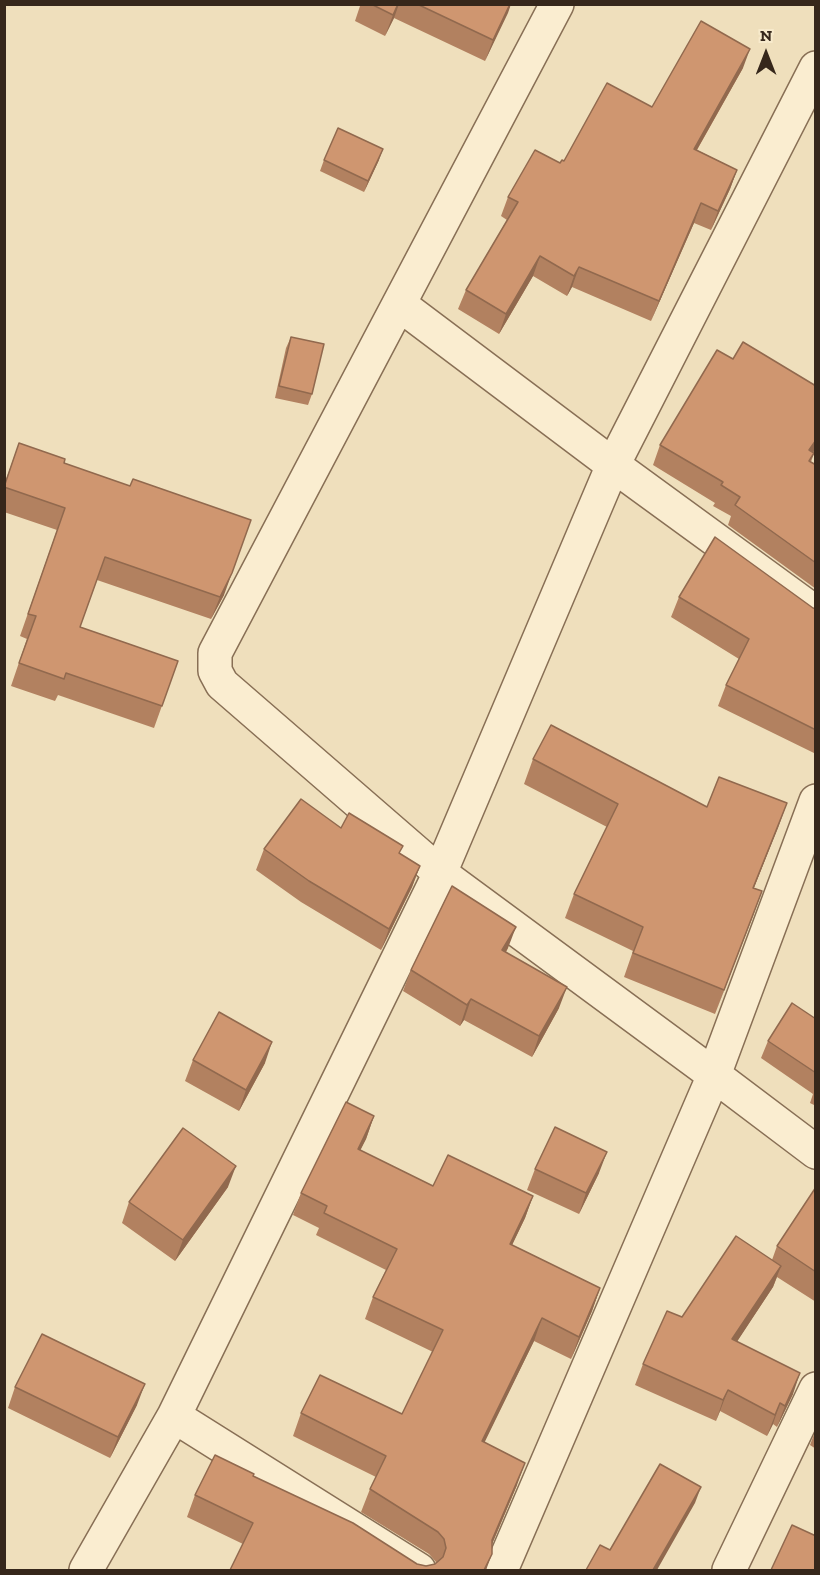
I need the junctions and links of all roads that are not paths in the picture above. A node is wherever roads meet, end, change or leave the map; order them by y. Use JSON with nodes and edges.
{"nodes":[{"id":1,"x":557,"y":4,"type":"edge"},
{"id":2,"x":816,"y":68,"type":"edge"},
{"id":3,"x":399,"y":304,"type":"junction"},
{"id":4,"x":613,"y":465,"type":"junction"},
{"id":5,"x":816,"y":613,"type":"edge"},
{"id":6,"x":816,"y":801,"type":"edge"},
{"id":7,"x":440,"y":873,"type":"junction"},
{"id":8,"x":714,"y":1075,"type":"junction"},
{"id":9,"x":816,"y":1152,"type":"edge"},
{"id":10,"x":816,"y":1389,"type":"edge"},
{"id":11,"x":174,"y":1416,"type":"junction"},
{"id":12,"x":86,"y":1570,"type":"edge"},
{"id":13,"x":419,"y":1570,"type":"edge"},
{"id":14,"x":501,"y":1570,"type":"edge"},
{"id":15,"x":729,"y":1570,"type":"edge"}],
"edges":[{"from":1,"to":3,"type":"street"},
{"from":2,"to":4,"type":"street"},
{"from":3,"to":4,"type":"street"},
{"from":3,"to":7,"type":"street"},
{"from":4,"to":5,"type":"street"},
{"from":4,"to":7,"type":"street"},
{"from":6,"to":8,"type":"street"},
{"from":7,"to":8,"type":"street"},
{"from":7,"to":11,"type":"street"},
{"from":8,"to":9,"type":"street"},
{"from":8,"to":14,"type":"street"},
{"from":10,"to":15,"type":"street"},
{"from":11,"to":12,"type":"street"},
{"from":11,"to":13,"type":"street"}]}
